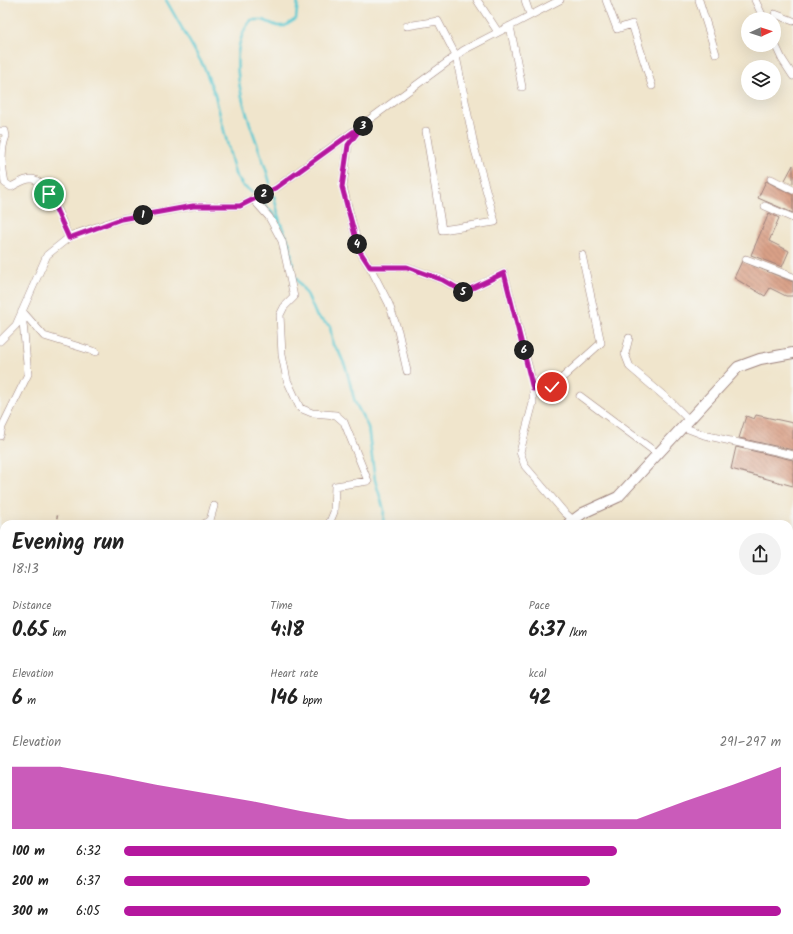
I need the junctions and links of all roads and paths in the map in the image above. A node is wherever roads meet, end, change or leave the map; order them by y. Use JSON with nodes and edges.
{"nodes":[{"id":1,"x":477,"y":0,"type":"edge"},
{"id":2,"x":525,"y":0,"type":"edge"},
{"id":3,"x":560,"y":0,"type":"edge"},
{"id":4,"x":606,"y":0,"type":"edge"},
{"id":5,"x":699,"y":0,"type":"edge"},
{"id":6,"x":755,"y":0,"type":"edge"},
{"id":7,"x":761,"y":12,"type":"edge"},
{"id":8,"x":530,"y":15,"type":"junction"},
{"id":9,"x":781,"y":16,"type":"edge"},
{"id":10,"x":793,"y":21,"type":"edge"},
{"id":11,"x":407,"y":26,"type":"dead end"},
{"id":12,"x":510,"y":26,"type":"junction"},
{"id":13,"x":498,"y":32,"type":"junction"},
{"id":14,"x":779,"y":52,"type":"edge"},
{"id":15,"x":716,"y":54,"type":"dead end"},
{"id":16,"x":456,"y":56,"type":"junction"},
{"id":17,"x":793,"y":76,"type":"edge"},
{"id":18,"x":652,"y":86,"type":"dead end"},
{"id":19,"x":522,"y":87,"type":"dead end"},
{"id":20,"x":364,"y":124,"type":"junction"},
{"id":21,"x":0,"y":131,"type":"edge"},
{"id":22,"x":426,"y":131,"type":"dead end"},
{"id":23,"x":771,"y":179,"type":"dead end"},
{"id":24,"x":793,"y":190,"type":"edge"},
{"id":25,"x":254,"y":199,"type":"junction"},
{"id":26,"x":765,"y":206,"type":"dead end"},
{"id":27,"x":793,"y":218,"type":"edge"},
{"id":28,"x":69,"y":238,"type":"junction"},
{"id":29,"x":582,"y":255,"type":"dead end"},
{"id":30,"x":746,"y":258,"type":"dead end"},
{"id":31,"x":370,"y":267,"type":"junction"},
{"id":32,"x":793,"y":277,"type":"edge"},
{"id":33,"x":22,"y":311,"type":"junction"},
{"id":34,"x":629,"y":338,"type":"dead end"},
{"id":35,"x":0,"y":340,"type":"edge"},
{"id":36,"x":96,"y":352,"type":"dead end"},
{"id":37,"x":793,"y":353,"type":"edge"},
{"id":38,"x":407,"y":372,"type":"dead end"},
{"id":39,"x":533,"y":389,"type":"junction"},
{"id":40,"x":580,"y":396,"type":"dead end"},
{"id":41,"x":686,"y":423,"type":"junction"},
{"id":42,"x":0,"y":436,"type":"edge"},
{"id":43,"x":658,"y":454,"type":"junction"},
{"id":44,"x":793,"y":455,"type":"edge"},
{"id":45,"x":214,"y":506,"type":"dead end"},
{"id":46,"x":58,"y":514,"type":"dead end"},
{"id":47,"x":56,"y":520,"type":"edge"},
{"id":48,"x":210,"y":520,"type":"edge"},
{"id":49,"x":331,"y":520,"type":"edge"},
{"id":50,"x":569,"y":520,"type":"edge"},
{"id":51,"x":573,"y":520,"type":"edge"}],
"edges":[{"from":1,"to":13,"type":"street"},
{"from":2,"to":8,"type":"street"},
{"from":3,"to":8,"type":"street"},
{"from":4,"to":18,"type":"street"},
{"from":5,"to":15,"type":"street"},
{"from":6,"to":7,"type":"street"},
{"from":8,"to":12,"type":"street"},
{"from":9,"to":10,"type":"street"},
{"from":11,"to":16,"type":"street"},
{"from":12,"to":13,"type":"street"},
{"from":12,"to":19,"type":"street"},
{"from":13,"to":16,"type":"street"},
{"from":14,"to":17,"type":"street"},
{"from":16,"to":20,"type":"street"},
{"from":16,"to":22,"type":"street"},
{"from":20,"to":25,"type":"street"},
{"from":20,"to":31,"type":"street"},
{"from":21,"to":28,"type":"street"},
{"from":23,"to":24,"type":"street"},
{"from":25,"to":28,"type":"street"},
{"from":25,"to":49,"type":"street"},
{"from":26,"to":27,"type":"street"},
{"from":28,"to":33,"type":"street"},
{"from":29,"to":39,"type":"street"},
{"from":30,"to":32,"type":"street"},
{"from":31,"to":38,"type":"street"},
{"from":31,"to":39,"type":"street"},
{"from":33,"to":35,"type":"street"},
{"from":33,"to":36,"type":"street"},
{"from":33,"to":42,"type":"street"},
{"from":34,"to":41,"type":"street"},
{"from":37,"to":41,"type":"street"},
{"from":39,"to":50,"type":"street"},
{"from":40,"to":43,"type":"street"},
{"from":41,"to":43,"type":"street"},
{"from":41,"to":44,"type":"street"},
{"from":43,"to":51,"type":"street"},
{"from":45,"to":48,"type":"street"},
{"from":46,"to":47,"type":"path"}]}
